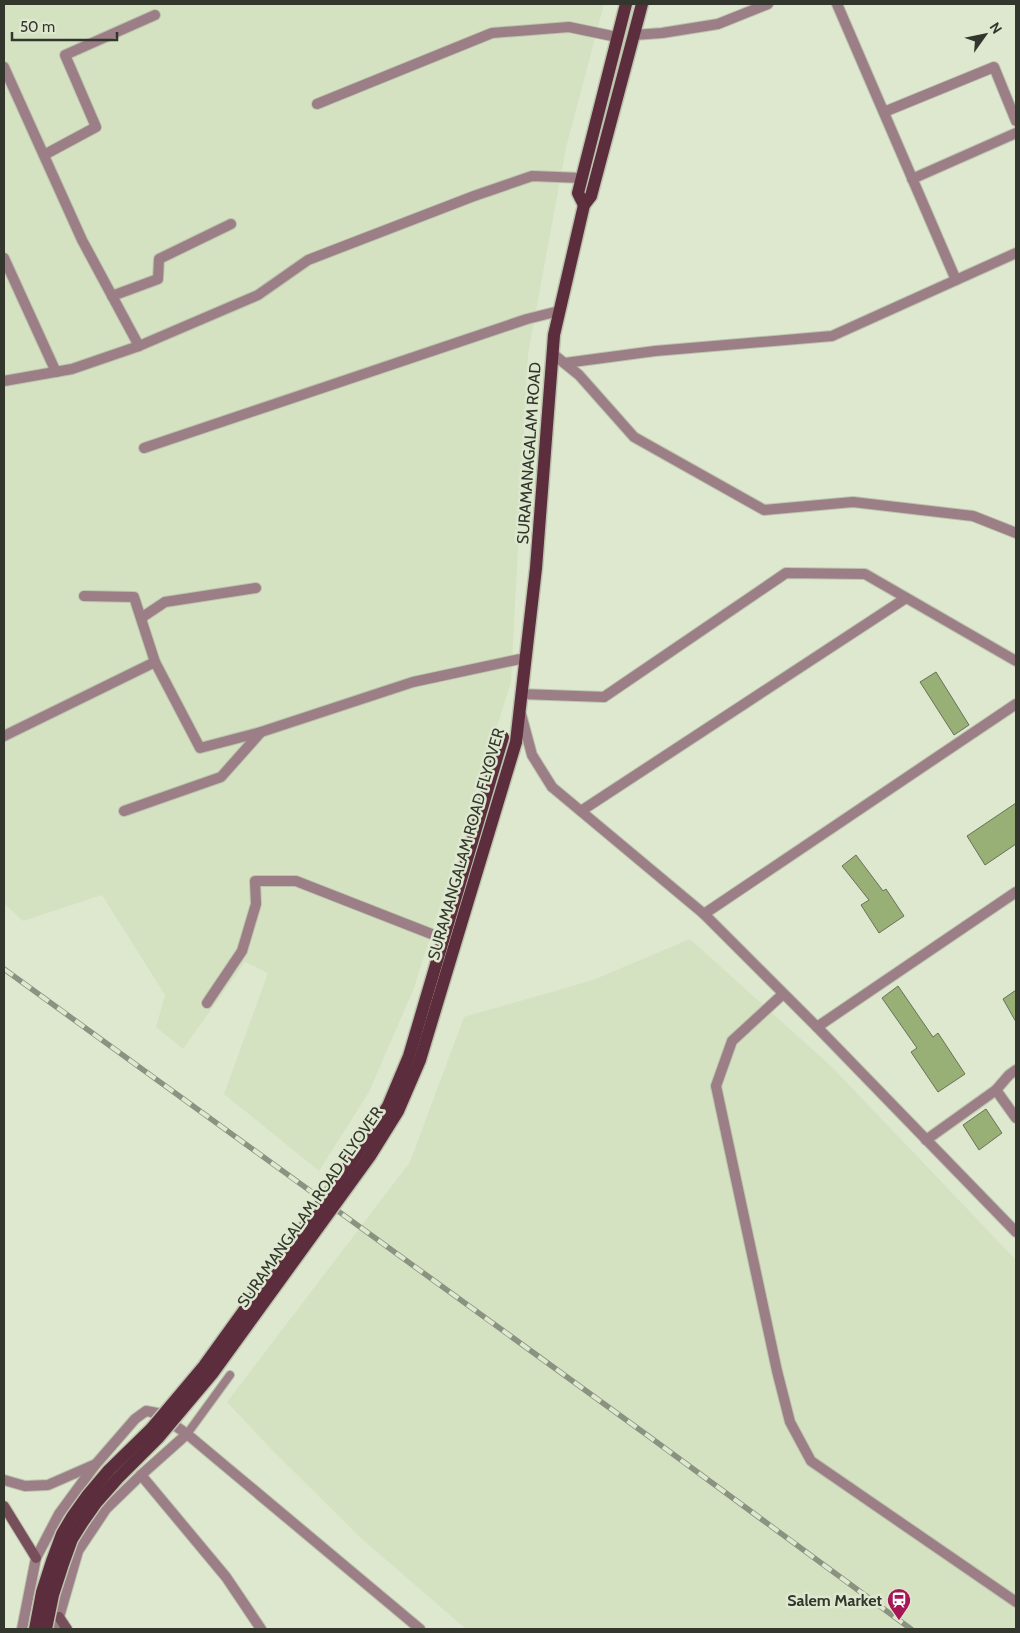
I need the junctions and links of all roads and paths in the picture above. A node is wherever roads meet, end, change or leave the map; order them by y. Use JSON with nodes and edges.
{"nodes":[{"id":1,"x":626,"y":4,"type":"edge"},
{"id":2,"x":642,"y":4,"type":"edge"},
{"id":3,"x":768,"y":4,"type":"edge"},
{"id":4,"x":837,"y":4,"type":"edge"},
{"id":5,"x":155,"y":15,"type":"dead end"},
{"id":6,"x":634,"y":35,"type":"junction"},
{"id":7,"x":617,"y":37,"type":"junction"},
{"id":8,"x":4,"y":67,"type":"edge"},
{"id":9,"x":317,"y":104,"type":"dead end"},
{"id":10,"x":884,"y":112,"type":"junction"},
{"id":11,"x":1016,"y":121,"type":"edge"},
{"id":12,"x":1016,"y":133,"type":"edge"},
{"id":13,"x":44,"y":156,"type":"junction"},
{"id":14,"x":582,"y":178,"type":"junction"},
{"id":15,"x":912,"y":179,"type":"junction"},
{"id":16,"x":584,"y":205,"type":"junction"},
{"id":17,"x":231,"y":224,"type":"dead end"},
{"id":18,"x":1016,"y":252,"type":"edge"},
{"id":19,"x":4,"y":258,"type":"edge"},
{"id":20,"x":956,"y":280,"type":"junction"},
{"id":21,"x":112,"y":296,"type":"junction"},
{"id":22,"x":559,"y":311,"type":"junction"},
{"id":23,"x":140,"y":346,"type":"junction"},
{"id":24,"x":553,"y":354,"type":"junction"},
{"id":25,"x":565,"y":364,"type":"junction"},
{"id":26,"x":56,"y":372,"type":"junction"},
{"id":27,"x":4,"y":381,"type":"edge"},
{"id":28,"x":144,"y":448,"type":"dead end"},
{"id":29,"x":1016,"y":533,"type":"edge"},
{"id":30,"x":256,"y":588,"type":"dead end"},
{"id":31,"x":84,"y":596,"type":"dead end"},
{"id":32,"x":906,"y":598,"type":"junction"},
{"id":33,"x":141,"y":618,"type":"junction"},
{"id":34,"x":525,"y":658,"type":"junction"},
{"id":35,"x":1016,"y":661,"type":"edge"},
{"id":36,"x":155,"y":662,"type":"junction"},
{"id":37,"x":520,"y":700,"type":"junction"},
{"id":38,"x":1016,"y":704,"type":"edge"},
{"id":39,"x":261,"y":732,"type":"junction"},
{"id":40,"x":4,"y":736,"type":"edge"},
{"id":41,"x":124,"y":811,"type":"dead end"},
{"id":42,"x":581,"y":811,"type":"junction"},
{"id":43,"x":1016,"y":892,"type":"edge"},
{"id":44,"x":704,"y":914,"type":"junction"},
{"id":45,"x":434,"y":935,"type":"dead end"},
{"id":46,"x":783,"y":994,"type":"junction"},
{"id":47,"x":207,"y":1003,"type":"dead end"},
{"id":48,"x":817,"y":1027,"type":"junction"},
{"id":49,"x":1016,"y":1070,"type":"edge"},
{"id":50,"x":996,"y":1090,"type":"junction"},
{"id":51,"x":1016,"y":1118,"type":"edge"},
{"id":52,"x":926,"y":1140,"type":"junction"},
{"id":53,"x":1016,"y":1232,"type":"edge"},
{"id":54,"x":230,"y":1375,"type":"dead end"},
{"id":55,"x":187,"y":1434,"type":"junction"},
{"id":56,"x":96,"y":1464,"type":"junction"},
{"id":57,"x":141,"y":1475,"type":"junction"},
{"id":58,"x":4,"y":1480,"type":"edge"},
{"id":59,"x":4,"y":1506,"type":"edge"},
{"id":60,"x":36,"y":1558,"type":"junction"},
{"id":61,"x":1016,"y":1602,"type":"edge"},
{"id":62,"x":59,"y":1617,"type":"junction"},
{"id":63,"x":22,"y":1629,"type":"edge"},
{"id":64,"x":34,"y":1629,"type":"edge"},
{"id":65,"x":46,"y":1629,"type":"edge"},
{"id":66,"x":59,"y":1629,"type":"edge"},
{"id":67,"x":67,"y":1629,"type":"edge"},
{"id":68,"x":261,"y":1629,"type":"edge"},
{"id":69,"x":420,"y":1629,"type":"edge"}],
"edges":[{"from":1,"to":7,"type":"main road","name":"SURAMANAGALAM ROAD"},
{"from":2,"to":6,"type":"main road","name":"SURAMANAGALAM ROAD"},
{"from":3,"to":6,"type":"street"},
{"from":4,"to":10,"type":"street"},
{"from":5,"to":13,"type":"street"},
{"from":6,"to":16,"type":"main road","name":"SURAMANAGALAM ROAD"},
{"from":7,"to":9,"type":"street"},
{"from":7,"to":14,"type":"main road","name":"SURAMANAGALAM ROAD"},
{"from":8,"to":13,"type":"street"},
{"from":10,"to":11,"type":"street"},
{"from":10,"to":15,"type":"street"},
{"from":12,"to":15,"type":"street"},
{"from":13,"to":21,"type":"street"},
{"from":14,"to":16,"type":"main road","name":"SURAMANAGALAM ROAD"},
{"from":14,"to":23,"type":"street"},
{"from":15,"to":20,"type":"street"},
{"from":16,"to":22,"type":"main road","name":"SURAMANAGALAM ROAD"},
{"from":17,"to":21,"type":"street"},
{"from":18,"to":20,"type":"street"},
{"from":19,"to":26,"type":"street"},
{"from":20,"to":25,"type":"street"},
{"from":21,"to":23,"type":"street"},
{"from":22,"to":24,"type":"main road","name":"SURAMANAGALAM ROAD"},
{"from":22,"to":28,"type":"street"},
{"from":23,"to":26,"type":"street"},
{"from":24,"to":25,"type":"street"},
{"from":24,"to":34,"type":"main road","name":"SURAMANAGALAM ROAD"},
{"from":25,"to":29,"type":"street"},
{"from":26,"to":27,"type":"street"},
{"from":30,"to":33,"type":"street"},
{"from":31,"to":33,"type":"street"},
{"from":32,"to":35,"type":"street"},
{"from":32,"to":37,"type":"street"},
{"from":32,"to":42,"type":"street"},
{"from":33,"to":36,"type":"street"},
{"from":34,"to":37,"type":"main road","name":"SURAMANAGALAM ROAD"},
{"from":34,"to":39,"type":"street"},
{"from":36,"to":39,"type":"street"},
{"from":36,"to":40,"type":"street"},
{"from":37,"to":42,"type":"street"},
{"from":37,"to":64,"type":"main road","name":"SURAMANGALAM ROAD FLYOVER","bridge":true},
{"from":37,"to":65,"type":"main road","name":"SURAMANGALAM ROAD FLYOVER","bridge":true},
{"from":38,"to":44,"type":"street"},
{"from":39,"to":41,"type":"street"},
{"from":42,"to":44,"type":"street"},
{"from":43,"to":48,"type":"street"},
{"from":44,"to":46,"type":"street"},
{"from":45,"to":47,"type":"street"},
{"from":46,"to":48,"type":"street"},
{"from":46,"to":61,"type":"street"},
{"from":48,"to":52,"type":"street"},
{"from":49,"to":50,"type":"street"},
{"from":50,"to":51,"type":"street"},
{"from":50,"to":52,"type":"street"},
{"from":52,"to":53,"type":"street"},
{"from":54,"to":55,"type":"lane"},
{"from":55,"to":56,"type":"street"},
{"from":55,"to":57,"type":"street"},
{"from":55,"to":69,"type":"street"},
{"from":56,"to":58,"type":"street"},
{"from":56,"to":60,"type":"street"},
{"from":57,"to":62,"type":"street"},
{"from":57,"to":68,"type":"street"},
{"from":59,"to":60,"type":"main road"},
{"from":60,"to":63,"type":"street"},
{"from":62,"to":66,"type":"street"},
{"from":62,"to":67,"type":"main road"}]}
